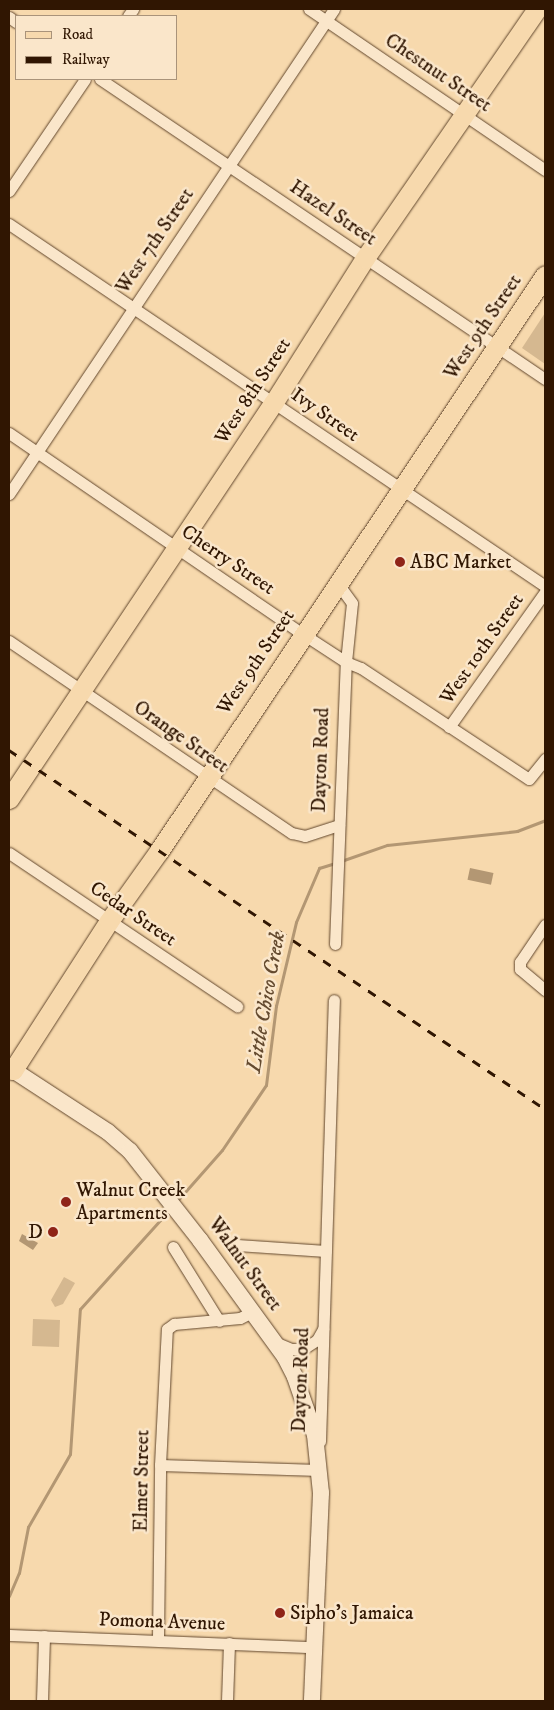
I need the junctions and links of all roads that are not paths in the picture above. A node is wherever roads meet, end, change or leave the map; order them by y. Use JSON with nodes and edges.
{"nodes":[{"id":1,"x":309,"y":9,"type":"edge"},
{"id":2,"x":334,"y":9,"type":"edge"},
{"id":3,"x":536,"y":9,"type":"edge"},
{"id":4,"x":326,"y":20,"type":"junction"},
{"id":5,"x":84,"y":80,"type":"edge"},
{"id":6,"x":101,"y":80,"type":"edge"},
{"id":7,"x":465,"y":114,"type":"junction"},
{"id":8,"x":228,"y":166,"type":"junction"},
{"id":9,"x":545,"y":170,"type":"edge"},
{"id":10,"x":9,"y":191,"type":"edge"},
{"id":11,"x":9,"y":224,"type":"edge"},
{"id":12,"x":365,"y":258,"type":"junction"},
{"id":13,"x":545,"y":275,"type":"edge"},
{"id":14,"x":133,"y":308,"type":"junction"},
{"id":15,"x":497,"y":347,"type":"junction"},
{"id":16,"x":545,"y":379,"type":"edge"},
{"id":17,"x":274,"y":402,"type":"junction"},
{"id":18,"x":9,"y":433,"type":"edge"},
{"id":19,"x":36,"y":452,"type":"junction"},
{"id":20,"x":401,"y":491,"type":"junction"},
{"id":21,"x":9,"y":494,"type":"edge"},
{"id":22,"x":175,"y":546,"type":"junction"},
{"id":23,"x":337,"y":582,"type":"junction"},
{"id":24,"x":545,"y":586,"type":"edge"},
{"id":25,"x":545,"y":592,"type":"edge"},
{"id":26,"x":303,"y":634,"type":"junction"},
{"id":27,"x":9,"y":641,"type":"edge"},
{"id":28,"x":346,"y":662,"type":"junction"},
{"id":29,"x":83,"y":691,"type":"junction"},
{"id":30,"x":449,"y":727,"type":"junction"},
{"id":31,"x":545,"y":760,"type":"edge"},
{"id":32,"x":206,"y":778,"type":"junction"},
{"id":33,"x":9,"y":799,"type":"edge"},
{"id":34,"x":339,"y":824,"type":"junction"},
{"id":35,"x":9,"y":853,"type":"edge"},
{"id":36,"x":109,"y":921,"type":"junction"},
{"id":37,"x":545,"y":925,"type":"edge"},
{"id":38,"x":335,"y":944,"type":"dead end"},
{"id":39,"x":545,"y":990,"type":"edge"},
{"id":40,"x":334,"y":1000,"type":"dead end"},
{"id":41,"x":237,"y":1006,"type":"dead end"},
{"id":42,"x":10,"y":1071,"type":"edge"},
{"id":43,"x":237,"y":1245,"type":"dead end"},
{"id":44,"x":173,"y":1247,"type":"dead end"},
{"id":45,"x":326,"y":1251,"type":"junction"},
{"id":46,"x":252,"y":1312,"type":"junction"},
{"id":47,"x":219,"y":1320,"type":"junction"},
{"id":48,"x":323,"y":1328,"type":"junction"},
{"id":49,"x":273,"y":1341,"type":"junction"},
{"id":50,"x":160,"y":1465,"type":"junction"},
{"id":51,"x":319,"y":1470,"type":"junction"},
{"id":52,"x":10,"y":1635,"type":"edge"},
{"id":53,"x":44,"y":1636,"type":"junction"},
{"id":54,"x":158,"y":1638,"type":"junction"},
{"id":55,"x":229,"y":1643,"type":"junction"},
{"id":56,"x":314,"y":1647,"type":"junction"},
{"id":57,"x":42,"y":1701,"type":"edge"},
{"id":58,"x":227,"y":1701,"type":"edge"},
{"id":59,"x":312,"y":1701,"type":"edge"}],
"edges":[{"from":1,"to":4,"type":"street","name":"Chestnut Street"},
{"from":2,"to":4,"type":"street","name":"West 7th Street"},
{"from":3,"to":7,"type":"main road","name":"West 8th Street"},
{"from":4,"to":7,"type":"street","name":"Chestnut Street"},
{"from":4,"to":8,"type":"street","name":"West 7th Street"},
{"from":5,"to":10,"type":"street"},
{"from":6,"to":8,"type":"street","name":"Hazel Street"},
{"from":7,"to":9,"type":"street","name":"Chestnut Street"},
{"from":7,"to":12,"type":"main road","name":"West 8th Street"},
{"from":8,"to":12,"type":"street","name":"Hazel Street"},
{"from":8,"to":14,"type":"street","name":"West 7th Street"},
{"from":11,"to":14,"type":"street","name":"Ivy Street"},
{"from":12,"to":15,"type":"street","name":"Hazel Street"},
{"from":12,"to":17,"type":"main road","name":"West 8th Street"},
{"from":13,"to":15,"type":"main road","name":"West 9th Street"},
{"from":14,"to":17,"type":"street","name":"Ivy Street"},
{"from":14,"to":19,"type":"street","name":"West 7th Street"},
{"from":15,"to":16,"type":"street","name":"Hazel Street"},
{"from":15,"to":20,"type":"main road","name":"West 9th Street"},
{"from":17,"to":20,"type":"street","name":"Ivy Street"},
{"from":17,"to":22,"type":"main road","name":"West 8th Street"},
{"from":18,"to":19,"type":"street","name":"Cherry Street"},
{"from":19,"to":21,"type":"street","name":"West 7th Street"},
{"from":19,"to":22,"type":"street","name":"Cherry Street"},
{"from":20,"to":23,"type":"main road","name":"West 9th Street"},
{"from":20,"to":24,"type":"street","name":"Ivy Street"},
{"from":22,"to":26,"type":"street","name":"Cherry Street"},
{"from":22,"to":29,"type":"main road","name":"West 8th Street"},
{"from":23,"to":26,"type":"main road","name":"West 9th Street"},
{"from":23,"to":28,"type":"street","name":"Dayton Road"},
{"from":25,"to":30,"type":"street","name":"West 10th Street"},
{"from":26,"to":28,"type":"street","name":"Cherry Street"},
{"from":26,"to":32,"type":"main road","name":"West 9th Street"},
{"from":27,"to":29,"type":"street","name":"Orange Street"},
{"from":28,"to":30,"type":"street","name":"Cherry Street"},
{"from":28,"to":34,"type":"street","name":"Dayton Road"},
{"from":29,"to":32,"type":"street","name":"Orange Street"},
{"from":29,"to":33,"type":"main road","name":"West 8th Street"},
{"from":30,"to":31,"type":"street","name":"Cherry Street"},
{"from":32,"to":34,"type":"street","name":"Orange Street"},
{"from":32,"to":36,"type":"main road","name":"West 9th Street"},
{"from":34,"to":38,"type":"street","name":"Dayton Road"},
{"from":35,"to":36,"type":"street","name":"Cedar Street"},
{"from":36,"to":41,"type":"street","name":"Cedar Street"},
{"from":36,"to":42,"type":"main road","name":"West 9th Street"},
{"from":37,"to":39,"type":"street"},
{"from":40,"to":45,"type":"street","name":"Dayton Road"},
{"from":42,"to":46,"type":"street","name":"Walnut Street"},
{"from":43,"to":45,"type":"street"},
{"from":44,"to":47,"type":"street"},
{"from":45,"to":48,"type":"street","name":"Dayton Road"},
{"from":46,"to":47,"type":"street"},
{"from":46,"to":49,"type":"street","name":"Walnut Street"},
{"from":47,"to":50,"type":"street","name":"Elmer Street"},
{"from":48,"to":49,"type":"street"},
{"from":48,"to":51,"type":"street","name":"Dayton Road"},
{"from":49,"to":51,"type":"street","name":"Walnut Street"},
{"from":50,"to":51,"type":"street"},
{"from":50,"to":54,"type":"street","name":"Elmer Street"},
{"from":51,"to":56,"type":"street","name":"Dayton Road"},
{"from":52,"to":53,"type":"street","name":"Pomona Avenue"},
{"from":53,"to":54,"type":"street","name":"Pomona Avenue"},
{"from":53,"to":57,"type":"street"},
{"from":54,"to":55,"type":"street","name":"Pomona Avenue"},
{"from":55,"to":56,"type":"street","name":"Pomona Avenue"},
{"from":55,"to":58,"type":"street"},
{"from":56,"to":59,"type":"street","name":"Dayton Road"}]}
